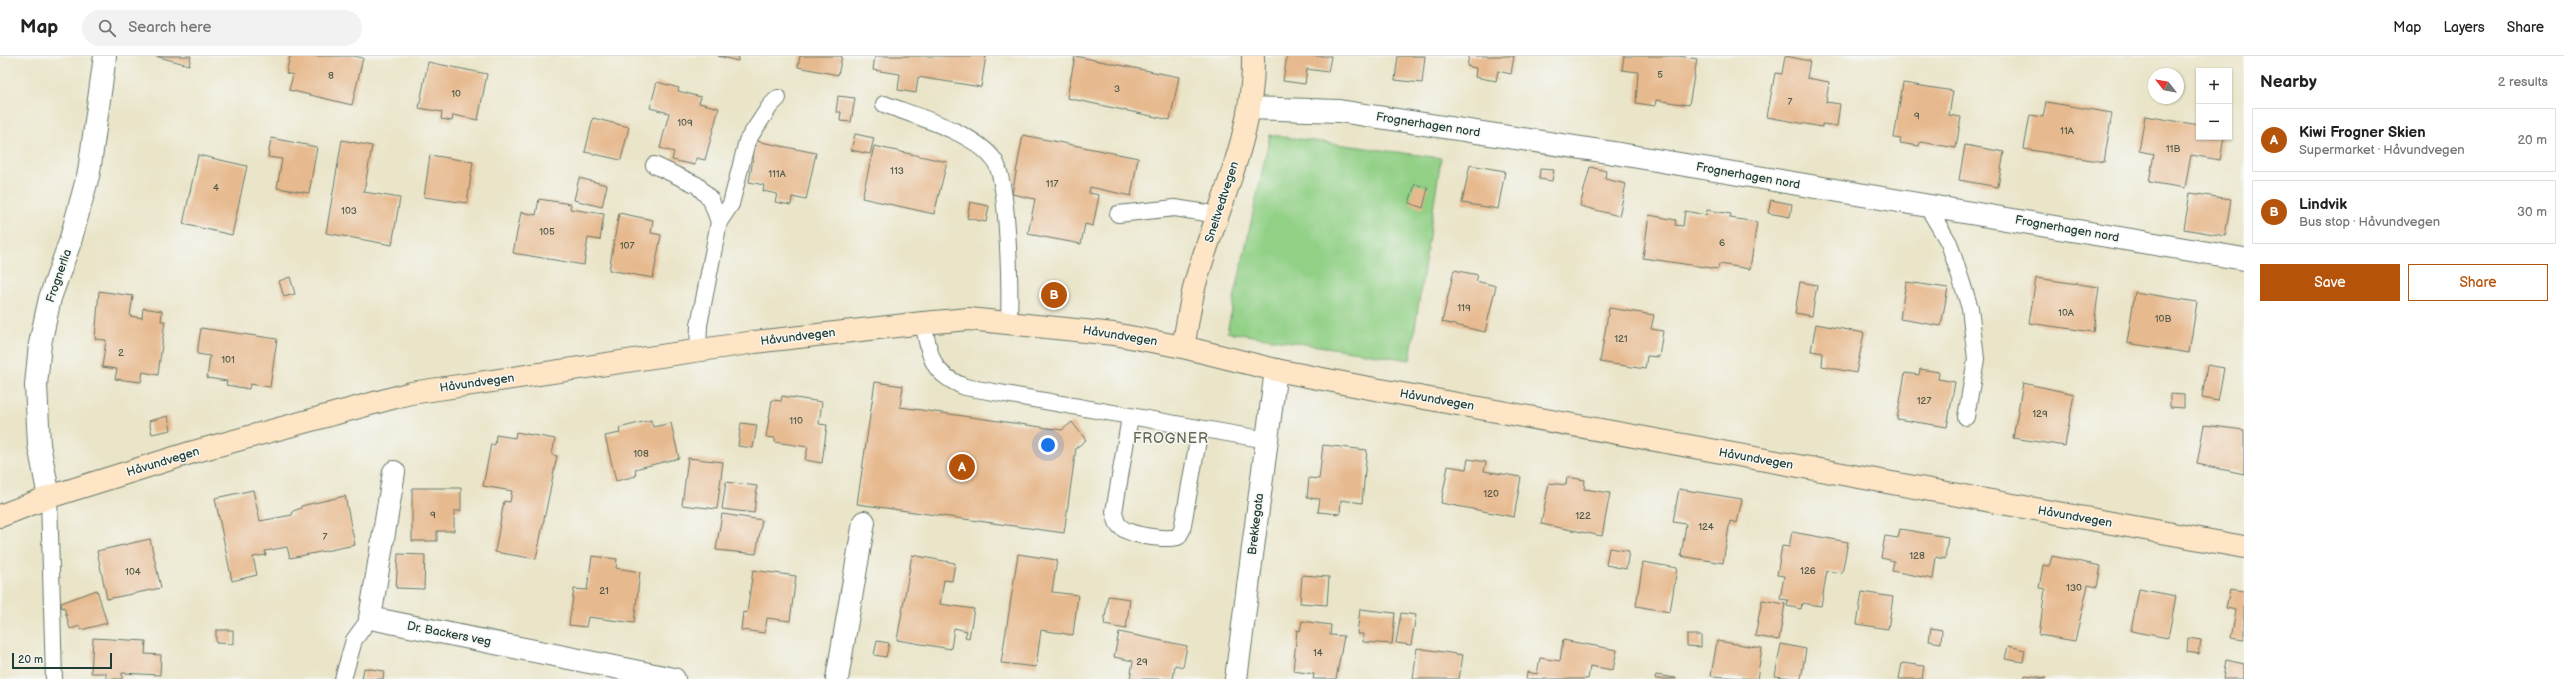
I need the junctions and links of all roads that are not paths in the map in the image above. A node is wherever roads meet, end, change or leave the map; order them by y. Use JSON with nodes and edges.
{"nodes":[{"id":1,"x":104,"y":56,"type":"edge"},
{"id":2,"x":1253,"y":56,"type":"edge"},
{"id":3,"x":778,"y":98,"type":"dead end"},
{"id":4,"x":884,"y":104,"type":"dead end"},
{"id":5,"x":1250,"y":108,"type":"junction"},
{"id":6,"x":654,"y":165,"type":"dead end"},
{"id":7,"x":1927,"y":206,"type":"junction"},
{"id":8,"x":1118,"y":214,"type":"dead end"},
{"id":9,"x":1218,"y":215,"type":"junction"},
{"id":10,"x":719,"y":222,"type":"junction"},
{"id":11,"x":2244,"y":259,"type":"edge"},
{"id":12,"x":1008,"y":322,"type":"junction"},
{"id":13,"x":923,"y":323,"type":"junction"},
{"id":14,"x":1183,"y":347,"type":"junction"},
{"id":15,"x":698,"y":351,"type":"junction"},
{"id":16,"x":1276,"y":370,"type":"junction"},
{"id":17,"x":1130,"y":417,"type":"junction"},
{"id":18,"x":1966,"y":417,"type":"dead end"},
{"id":19,"x":1200,"y":430,"type":"junction"},
{"id":20,"x":1267,"y":440,"type":"junction"},
{"id":21,"x":394,"y":472,"type":"dead end"},
{"id":22,"x":49,"y":497,"type":"junction"},
{"id":23,"x":0,"y":516,"type":"edge"},
{"id":24,"x":864,"y":522,"type":"dead end"},
{"id":25,"x":2244,"y":547,"type":"edge"},
{"id":26,"x":370,"y":618,"type":"junction"},
{"id":27,"x":54,"y":679,"type":"edge"},
{"id":28,"x":343,"y":679,"type":"edge"},
{"id":29,"x":674,"y":679,"type":"edge"},
{"id":30,"x":837,"y":679,"type":"edge"},
{"id":31,"x":1236,"y":679,"type":"edge"}],
"edges":[{"from":1,"to":22,"type":"street","name":"Frognerlia"},
{"from":2,"to":5,"type":"main road","name":"Sneltvedtvegen"},
{"from":3,"to":10,"type":"lane"},
{"from":4,"to":12,"type":"lane"},
{"from":5,"to":7,"type":"street","name":"Frognerhagen nord"},
{"from":5,"to":9,"type":"main road","name":"Sneltvedtvegen"},
{"from":6,"to":10,"type":"lane"},
{"from":7,"to":11,"type":"street","name":"Frognerhagen nord"},
{"from":7,"to":18,"type":"lane"},
{"from":8,"to":9,"type":"lane"},
{"from":9,"to":14,"type":"main road","name":"Sneltvedtvegen"},
{"from":10,"to":15,"type":"lane"},
{"from":12,"to":13,"type":"main road","name":"Håvundvegen"},
{"from":12,"to":14,"type":"main road","name":"Håvundvegen"},
{"from":13,"to":15,"type":"main road","name":"Håvundvegen"},
{"from":13,"to":17,"type":"lane"},
{"from":14,"to":16,"type":"main road","name":"Håvundvegen"},
{"from":15,"to":22,"type":"main road","name":"Håvundvegen"},
{"from":16,"to":20,"type":"street","name":"Brekkegata"},
{"from":16,"to":25,"type":"main road","name":"Håvundvegen"},
{"from":17,"to":19,"type":"lane"},
{"from":17,"to":19,"type":"lane"},
{"from":19,"to":20,"type":"lane"},
{"from":20,"to":31,"type":"street","name":"Brekkegata"},
{"from":21,"to":26,"type":"street"},
{"from":22,"to":23,"type":"main road","name":"Håvundvegen"},
{"from":22,"to":27,"type":"lane"},
{"from":24,"to":30,"type":"street"},
{"from":26,"to":28,"type":"lane"},
{"from":26,"to":29,"type":"street","name":"Dr. Backers veg"}]}
